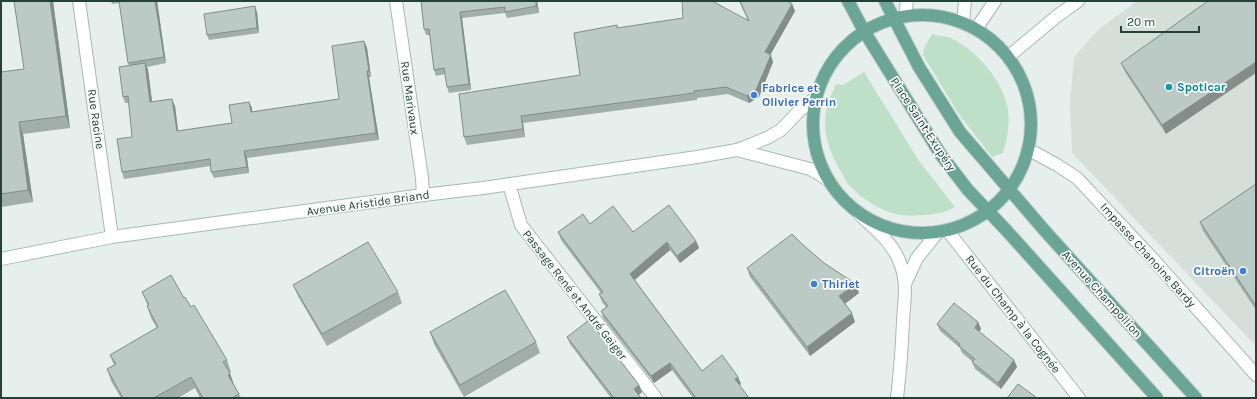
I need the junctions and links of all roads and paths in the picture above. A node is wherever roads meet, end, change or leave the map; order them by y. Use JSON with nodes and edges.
{"nodes":[{"id":1,"x":80,"y":1,"type":"edge"},
{"id":2,"x":396,"y":1,"type":"edge"},
{"id":3,"x":848,"y":1,"type":"edge"},
{"id":4,"x":885,"y":1,"type":"edge"},
{"id":5,"x":906,"y":1,"type":"edge"},
{"id":6,"x":965,"y":1,"type":"edge"},
{"id":7,"x":995,"y":1,"type":"edge"},
{"id":8,"x":1078,"y":1,"type":"edge"},
{"id":9,"x":900,"y":17,"type":"junction"},
{"id":10,"x":963,"y":23,"type":"junction"},
{"id":11,"x":976,"y":29,"type":"junction"},
{"id":12,"x":864,"y":31,"type":"junction"},
{"id":13,"x":1008,"y":57,"type":"junction"},
{"id":14,"x":815,"y":98,"type":"junction"},
{"id":15,"x":737,"y":150,"type":"junction"},
{"id":16,"x":1028,"y":150,"type":"junction"},
{"id":17,"x":827,"y":179,"type":"junction"},
{"id":18,"x":510,"y":184,"type":"junction"},
{"id":19,"x":1009,"y":190,"type":"junction"},
{"id":20,"x":423,"y":194,"type":"junction"},
{"id":21,"x":988,"y":211,"type":"junction"},
{"id":22,"x":859,"y":214,"type":"junction"},
{"id":23,"x":943,"y":231,"type":"junction"},
{"id":24,"x":112,"y":237,"type":"junction"},
{"id":25,"x":4,"y":260,"type":"edge"},
{"id":26,"x":905,"y":284,"type":"junction"},
{"id":27,"x":1256,"y":375,"type":"edge"},
{"id":28,"x":656,"y":398,"type":"edge"},
{"id":29,"x":897,"y":398,"type":"edge"},
{"id":30,"x":1078,"y":398,"type":"edge"},
{"id":31,"x":1157,"y":398,"type":"edge"},
{"id":32,"x":1196,"y":398,"type":"edge"}],
"edges":[{"from":1,"to":24,"type":"street","name":"Rue Racine"},
{"from":2,"to":20,"type":"street","name":"Rue Marivaux"},
{"from":3,"to":12,"type":"main road","name":"Place Saint-Exupéry"},
{"from":4,"to":9,"type":"main road"},
{"from":5,"to":9,"type":"street"},
{"from":6,"to":10,"type":"street"},
{"from":7,"to":11,"type":"street"},
{"from":8,"to":13,"type":"street"},
{"from":9,"to":10,"type":"main road"},
{"from":9,"to":12,"type":"main road"},
{"from":9,"to":19,"type":"main road"},
{"from":10,"to":11,"type":"main road"},
{"from":11,"to":13,"type":"main road"},
{"from":12,"to":14,"type":"main road"},
{"from":12,"to":21,"type":"main road","name":"Place Saint-Exupéry"},
{"from":13,"to":16,"type":"main road"},
{"from":14,"to":15,"type":"street","name":"Avenue Aristide Briand"},
{"from":14,"to":17,"type":"main road"},
{"from":15,"to":17,"type":"street","name":"Avenue Aristide Briand"},
{"from":15,"to":18,"type":"street","name":"Avenue Aristide Briand"},
{"from":16,"to":19,"type":"main road"},
{"from":16,"to":27,"type":"street","name":"Impasse Chanoine Bardy"},
{"from":17,"to":22,"type":"main road"},
{"from":18,"to":20,"type":"street","name":"Avenue Aristide Briand"},
{"from":18,"to":28,"type":"street","name":"Passage René et André Geiger"},
{"from":19,"to":21,"type":"main road"},
{"from":19,"to":32,"type":"main road","name":"Avenue Champollion"},
{"from":20,"to":24,"type":"street","name":"Avenue Aristide Briand"},
{"from":21,"to":23,"type":"main road"},
{"from":21,"to":31,"type":"main road"},
{"from":22,"to":23,"type":"main road"},
{"from":22,"to":26,"type":"street"},
{"from":23,"to":26,"type":"street"},
{"from":23,"to":30,"type":"street","name":"Rue du Champ à la Cognée"},
{"from":24,"to":25,"type":"street","name":"Avenue Aristide Briand"},
{"from":26,"to":29,"type":"street"}]}
